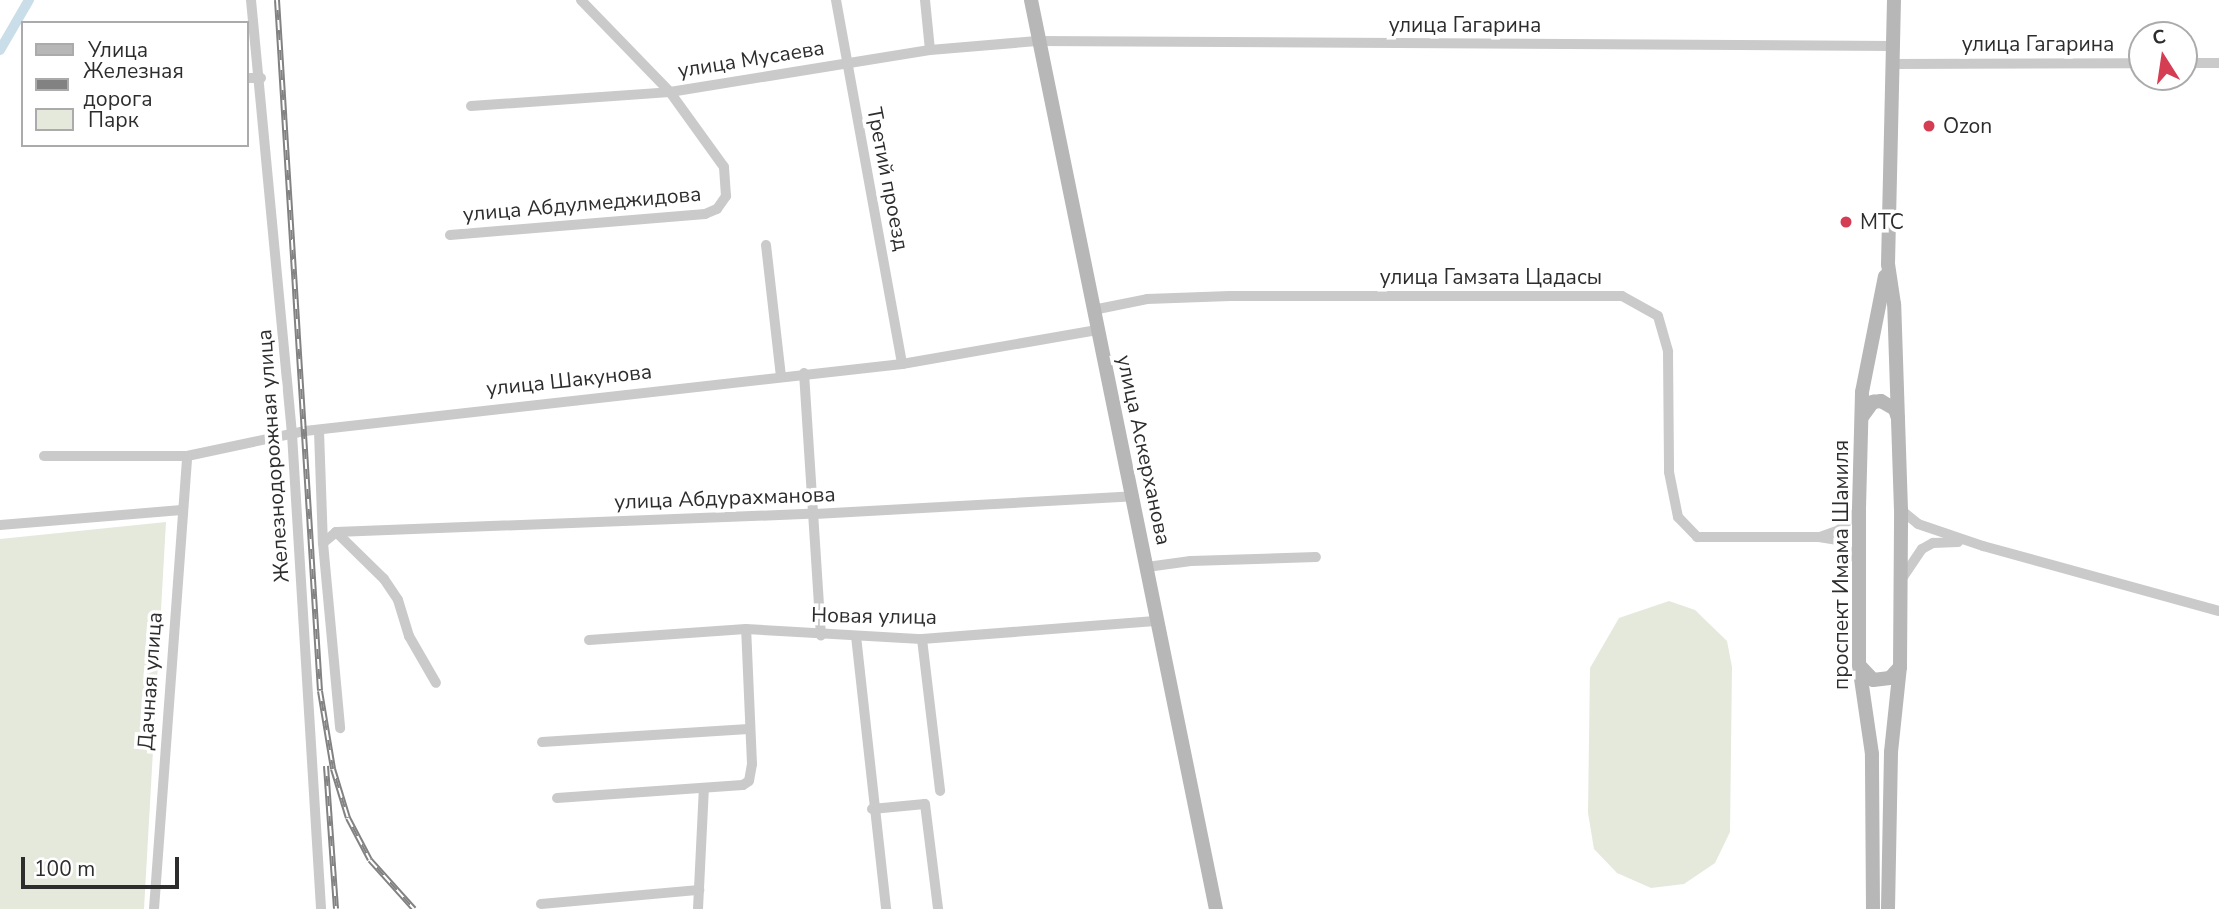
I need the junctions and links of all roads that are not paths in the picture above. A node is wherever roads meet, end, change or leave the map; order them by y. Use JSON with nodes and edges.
{"nodes":[{"id":1,"x":251,"y":0,"type":"edge"},
{"id":2,"x":581,"y":0,"type":"edge"},
{"id":3,"x":836,"y":0,"type":"edge"},
{"id":4,"x":925,"y":0,"type":"edge"},
{"id":5,"x":1031,"y":0,"type":"edge"},
{"id":6,"x":1894,"y":0,"type":"edge"},
{"id":7,"x":1037,"y":41,"type":"junction"},
{"id":8,"x":1893,"y":46,"type":"junction"},
{"id":9,"x":930,"y":50,"type":"junction"},
{"id":10,"x":846,"y":63,"type":"junction"},
{"id":11,"x":2128,"y":63,"type":"edge"},
{"id":12,"x":2198,"y":63,"type":"edge"},
{"id":13,"x":2219,"y":63,"type":"edge"},
{"id":14,"x":1892,"y":64,"type":"junction"},
{"id":15,"x":248,"y":78,"type":"edge"},
{"id":16,"x":261,"y":78,"type":"junction"},
{"id":17,"x":670,"y":92,"type":"junction"},
{"id":18,"x":471,"y":106,"type":"dead end"},
{"id":19,"x":450,"y":235,"type":"dead end"},
{"id":20,"x":766,"y":245,"type":"dead end"},
{"id":21,"x":1888,"y":264,"type":"junction"},
{"id":22,"x":1093,"y":310,"type":"junction"},
{"id":23,"x":1097,"y":330,"type":"junction"},
{"id":24,"x":902,"y":365,"type":"junction"},
{"id":25,"x":804,"y":373,"type":"junction"},
{"id":26,"x":781,"y":376,"type":"junction"},
{"id":27,"x":1861,"y":418,"type":"junction"},
{"id":28,"x":1900,"y":422,"type":"junction"},
{"id":29,"x":318,"y":431,"type":"junction"},
{"id":30,"x":292,"y":434,"type":"junction"},
{"id":31,"x":44,"y":456,"type":"dead end"},
{"id":32,"x":187,"y":456,"type":"junction"},
{"id":33,"x":1133,"y":496,"type":"junction"},
{"id":34,"x":1859,"y":508,"type":"junction"},
{"id":35,"x":181,"y":510,"type":"junction"},
{"id":36,"x":1901,"y":510,"type":"junction"},
{"id":37,"x":816,"y":514,"type":"junction"},
{"id":38,"x":0,"y":525,"type":"edge"},
{"id":39,"x":336,"y":532,"type":"junction"},
{"id":40,"x":1819,"y":537,"type":"junction"},
{"id":41,"x":323,"y":543,"type":"junction"},
{"id":42,"x":1983,"y":546,"type":"junction"},
{"id":43,"x":1316,"y":557,"type":"dead end"},
{"id":44,"x":1858,"y":561,"type":"junction"},
{"id":45,"x":1147,"y":567,"type":"junction"},
{"id":46,"x":1900,"y":584,"type":"junction"},
{"id":47,"x":2219,"y":611,"type":"edge"},
{"id":48,"x":1158,"y":621,"type":"junction"},
{"id":49,"x":747,"y":629,"type":"junction"},
{"id":50,"x":821,"y":635,"type":"junction"},
{"id":51,"x":856,"y":636,"type":"junction"},
{"id":52,"x":922,"y":639,"type":"junction"},
{"id":53,"x":589,"y":640,"type":"dead end"},
{"id":54,"x":1859,"y":665,"type":"junction"},
{"id":55,"x":1900,"y":667,"type":"junction"},
{"id":56,"x":436,"y":683,"type":"dead end"},
{"id":57,"x":340,"y":728,"type":"dead end"},
{"id":58,"x":749,"y":729,"type":"junction"},
{"id":59,"x":542,"y":742,"type":"dead end"},
{"id":60,"x":704,"y":788,"type":"junction"},
{"id":61,"x":940,"y":791,"type":"dead end"},
{"id":62,"x":557,"y":798,"type":"dead end"},
{"id":63,"x":872,"y":809,"type":"junction"},
{"id":64,"x":699,"y":890,"type":"junction"},
{"id":65,"x":541,"y":904,"type":"dead end"},
{"id":66,"x":154,"y":909,"type":"edge"},
{"id":67,"x":321,"y":909,"type":"edge"},
{"id":68,"x":698,"y":909,"type":"edge"},
{"id":69,"x":886,"y":909,"type":"edge"},
{"id":70,"x":938,"y":909,"type":"edge"},
{"id":71,"x":1216,"y":909,"type":"edge"},
{"id":72,"x":1873,"y":909,"type":"edge"},
{"id":73,"x":1888,"y":909,"type":"edge"}],
"edges":[{"from":1,"to":16,"type":"street","name":"Железнодорожная улица"},
{"from":2,"to":17,"type":"street"},
{"from":3,"to":10,"type":"street","name":"Третий проезд"},
{"from":4,"to":9,"type":"street"},
{"from":5,"to":7,"type":"main road","name":"улица Аскерханова"},
{"from":6,"to":8,"type":"main road","name":"проспект Имама Шамиля"},
{"from":7,"to":8,"type":"street","name":"улица Гагарина"},
{"from":7,"to":9,"type":"street","name":"улица Мусаева"},
{"from":7,"to":22,"type":"main road","name":"улица Аскерханова"},
{"from":8,"to":14,"type":"main road","name":"проспект Имама Шамиля"},
{"from":9,"to":10,"type":"street","name":"улица Мусаева"},
{"from":10,"to":17,"type":"street","name":"улица Мусаева"},
{"from":10,"to":24,"type":"street","name":"Третий проезд"},
{"from":11,"to":14,"type":"street","name":"улица Гагарина"},
{"from":12,"to":13,"type":"street"},
{"from":14,"to":21,"type":"main road","name":"проспект Имама Шамиля"},
{"from":15,"to":16,"type":"street"},
{"from":16,"to":30,"type":"street","name":"Железнодорожная улица"},
{"from":17,"to":18,"type":"street","name":"улица Мусаева"},
{"from":17,"to":19,"type":"street","name":"улица Абдулмеджидова"},
{"from":20,"to":26,"type":"street"},
{"from":21,"to":27,"type":"main road","name":"проспект Имама Шамиля"},
{"from":21,"to":28,"type":"main road","name":"проспект Имама Шамиля"},
{"from":22,"to":23,"type":"main road","name":"улица Аскерханова"},
{"from":22,"to":40,"type":"street","name":"улица Гамзата Цадасы"},
{"from":23,"to":24,"type":"street","name":"улица Шакунова"},
{"from":23,"to":33,"type":"main road","name":"улица Аскерханова"},
{"from":24,"to":25,"type":"street","name":"улица Шакунова"},
{"from":25,"to":26,"type":"street","name":"улица Шакунова"},
{"from":25,"to":37,"type":"street"},
{"from":26,"to":29,"type":"street","name":"улица Шакунова"},
{"from":27,"to":28,"type":"main road"},
{"from":27,"to":34,"type":"main road","name":"проспект Имама Шамиля"},
{"from":28,"to":36,"type":"main road","name":"проспект Имама Шамиля"},
{"from":29,"to":30,"type":"street","name":"улица Шакунова"},
{"from":29,"to":41,"type":"street"},
{"from":30,"to":32,"type":"street","name":"улица Шакунова"},
{"from":30,"to":67,"type":"street","name":"Железнодорожная улица"},
{"from":31,"to":32,"type":"street","name":"улица Шакунова"},
{"from":32,"to":35,"type":"street","name":"Дачная улица"},
{"from":33,"to":37,"type":"street","name":"улица Абдурахманова"},
{"from":33,"to":45,"type":"main road","name":"улица Аскерханова"},
{"from":34,"to":40,"type":"street"},
{"from":34,"to":44,"type":"main road","name":"проспект Имама Шамиля"},
{"from":35,"to":38,"type":"street"},
{"from":35,"to":66,"type":"street","name":"Дачная улица"},
{"from":36,"to":42,"type":"street"},
{"from":36,"to":46,"type":"main road","name":"проспект Имама Шамиля"},
{"from":37,"to":39,"type":"street","name":"улица Абдурахманова"},
{"from":37,"to":50,"type":"street"},
{"from":39,"to":41,"type":"street"},
{"from":39,"to":56,"type":"street"},
{"from":40,"to":44,"type":"street"},
{"from":41,"to":57,"type":"street"},
{"from":42,"to":46,"type":"street"},
{"from":42,"to":47,"type":"street"},
{"from":43,"to":45,"type":"street"},
{"from":44,"to":54,"type":"main road","name":"проспект Имама Шамиля"},
{"from":45,"to":48,"type":"main road","name":"улица Аскерханова"},
{"from":46,"to":55,"type":"main road","name":"проспект Имама Шамиля"},
{"from":48,"to":52,"type":"street","name":"Новая улица"},
{"from":48,"to":71,"type":"main road","name":"улица Аскерханова"},
{"from":49,"to":50,"type":"street","name":"Новая улица"},
{"from":49,"to":53,"type":"street","name":"Новая улица"},
{"from":49,"to":58,"type":"street"},
{"from":50,"to":51,"type":"street","name":"Новая улица"},
{"from":51,"to":52,"type":"street","name":"Новая улица"},
{"from":51,"to":63,"type":"street"},
{"from":52,"to":61,"type":"street"},
{"from":54,"to":55,"type":"main road"},
{"from":54,"to":72,"type":"main road","name":"проспект Имама Шамиля"},
{"from":55,"to":73,"type":"main road","name":"проспект Имама Шамиля"},
{"from":58,"to":59,"type":"street"},
{"from":58,"to":60,"type":"street"},
{"from":60,"to":62,"type":"street"},
{"from":60,"to":64,"type":"street"},
{"from":63,"to":69,"type":"street"},
{"from":63,"to":70,"type":"street"},
{"from":64,"to":65,"type":"street"},
{"from":64,"to":68,"type":"street"}]}
